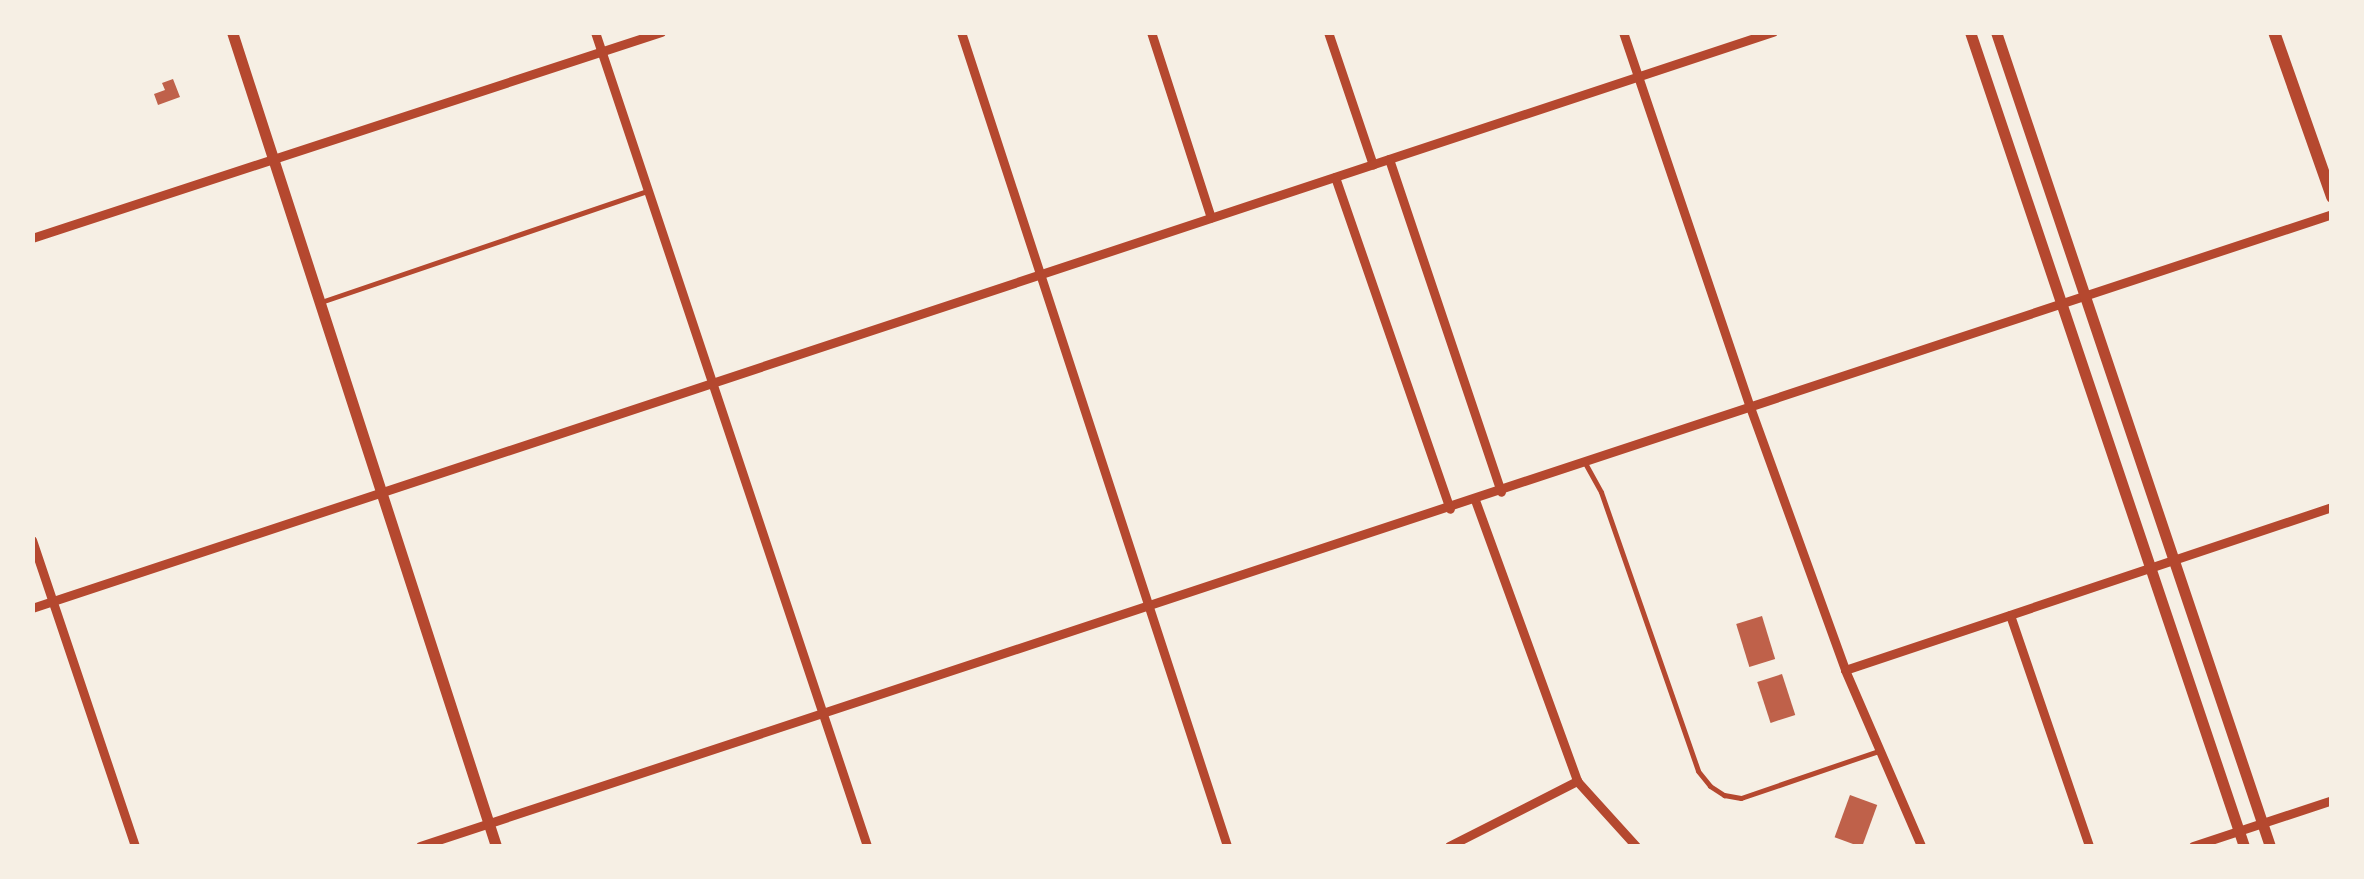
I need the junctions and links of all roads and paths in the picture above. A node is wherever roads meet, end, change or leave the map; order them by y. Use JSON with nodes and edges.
{"nodes":[{"id":1,"x":232,"y":32,"type":"edge"},
{"id":2,"x":594,"y":32,"type":"edge"},
{"id":3,"x":661,"y":32,"type":"edge"},
{"id":4,"x":961,"y":32,"type":"edge"},
{"id":5,"x":1151,"y":32,"type":"edge"},
{"id":6,"x":1328,"y":32,"type":"edge"},
{"id":7,"x":1623,"y":32,"type":"edge"},
{"id":8,"x":1773,"y":32,"type":"edge"},
{"id":9,"x":1970,"y":32,"type":"edge"},
{"id":10,"x":1996,"y":32,"type":"edge"},
{"id":11,"x":2274,"y":32,"type":"edge"},
{"id":12,"x":601,"y":53,"type":"junction"},
{"id":13,"x":1638,"y":76,"type":"junction"},
{"id":14,"x":1389,"y":159,"type":"junction"},
{"id":15,"x":273,"y":163,"type":"junction"},
{"id":16,"x":1373,"y":165,"type":"junction"},
{"id":17,"x":1335,"y":177,"type":"junction"},
{"id":18,"x":647,"y":192,"type":"junction"},
{"id":19,"x":2332,"y":197,"type":"edge"},
{"id":20,"x":2332,"y":214,"type":"edge"},
{"id":21,"x":1210,"y":218,"type":"junction"},
{"id":22,"x":32,"y":238,"type":"edge"},
{"id":23,"x":1042,"y":274,"type":"junction"},
{"id":24,"x":2084,"y":297,"type":"junction"},
{"id":25,"x":321,"y":302,"type":"junction"},
{"id":26,"x":2059,"y":305,"type":"junction"},
{"id":27,"x":714,"y":384,"type":"junction"},
{"id":28,"x":1750,"y":408,"type":"junction"},
{"id":29,"x":1585,"y":463,"type":"junction"},
{"id":30,"x":380,"y":490,"type":"junction"},
{"id":31,"x":1501,"y":492,"type":"junction"},
{"id":32,"x":1475,"y":500,"type":"junction"},
{"id":33,"x":2332,"y":507,"type":"edge"},
{"id":34,"x":1450,"y":509,"type":"junction"},
{"id":35,"x":32,"y":540,"type":"edge"},
{"id":36,"x":2171,"y":561,"type":"junction"},
{"id":37,"x":2148,"y":569,"type":"junction"},
{"id":38,"x":54,"y":601,"type":"junction"},
{"id":39,"x":1151,"y":607,"type":"junction"},
{"id":40,"x":32,"y":608,"type":"edge"},
{"id":41,"x":2010,"y":615,"type":"junction"},
{"id":42,"x":1845,"y":670,"type":"junction"},
{"id":43,"x":824,"y":714,"type":"junction"},
{"id":44,"x":1879,"y":751,"type":"junction"},
{"id":45,"x":1576,"y":781,"type":"junction"},
{"id":46,"x":2332,"y":800,"type":"edge"},
{"id":47,"x":2262,"y":824,"type":"junction"},
{"id":48,"x":488,"y":826,"type":"junction"},
{"id":49,"x":2239,"y":831,"type":"junction"},
{"id":50,"x":136,"y":846,"type":"edge"},
{"id":51,"x":420,"y":846,"type":"edge"},
{"id":52,"x":496,"y":846,"type":"edge"},
{"id":53,"x":867,"y":846,"type":"edge"},
{"id":54,"x":1227,"y":846,"type":"edge"},
{"id":55,"x":1448,"y":846,"type":"edge"},
{"id":56,"x":1636,"y":846,"type":"edge"},
{"id":57,"x":1922,"y":846,"type":"edge"},
{"id":58,"x":2090,"y":846,"type":"edge"},
{"id":59,"x":2194,"y":846,"type":"edge"},
{"id":60,"x":2244,"y":846,"type":"edge"},
{"id":61,"x":2270,"y":846,"type":"edge"}],
"edges":[{"from":1,"to":15,"type":"street"},
{"from":2,"to":12,"type":"street"},
{"from":3,"to":12,"type":"street"},
{"from":4,"to":23,"type":"street"},
{"from":5,"to":21,"type":"street"},
{"from":6,"to":16,"type":"street"},
{"from":7,"to":13,"type":"street"},
{"from":8,"to":13,"type":"street"},
{"from":9,"to":26,"type":"street"},
{"from":10,"to":24,"type":"street"},
{"from":11,"to":19,"type":"main road"},
{"from":12,"to":15,"type":"street"},
{"from":12,"to":18,"type":"street"},
{"from":13,"to":14,"type":"street"},
{"from":13,"to":28,"type":"street"},
{"from":14,"to":16,"type":"street"},
{"from":14,"to":31,"type":"street"},
{"from":15,"to":22,"type":"street"},
{"from":15,"to":25,"type":"street"},
{"from":16,"to":17,"type":"street"},
{"from":17,"to":21,"type":"street"},
{"from":17,"to":34,"type":"street"},
{"from":18,"to":25,"type":"lane"},
{"from":18,"to":27,"type":"street"},
{"from":20,"to":24,"type":"street"},
{"from":21,"to":23,"type":"street"},
{"from":23,"to":27,"type":"street"},
{"from":23,"to":39,"type":"street"},
{"from":24,"to":26,"type":"street"},
{"from":24,"to":36,"type":"street"},
{"from":25,"to":30,"type":"street"},
{"from":26,"to":28,"type":"street"},
{"from":26,"to":37,"type":"street"},
{"from":27,"to":30,"type":"street"},
{"from":27,"to":43,"type":"street"},
{"from":28,"to":29,"type":"street"},
{"from":28,"to":42,"type":"street"},
{"from":29,"to":31,"type":"street"},
{"from":29,"to":44,"type":"lane"},
{"from":30,"to":38,"type":"street"},
{"from":30,"to":48,"type":"street"},
{"from":31,"to":32,"type":"street"},
{"from":32,"to":34,"type":"street"},
{"from":32,"to":45,"type":"street"},
{"from":33,"to":36,"type":"street"},
{"from":34,"to":39,"type":"street"},
{"from":35,"to":38,"type":"street"},
{"from":36,"to":37,"type":"street"},
{"from":36,"to":47,"type":"street"},
{"from":37,"to":41,"type":"street"},
{"from":37,"to":49,"type":"street"},
{"from":38,"to":40,"type":"street"},
{"from":38,"to":50,"type":"street"},
{"from":39,"to":43,"type":"street"},
{"from":39,"to":54,"type":"street"},
{"from":41,"to":42,"type":"street"},
{"from":41,"to":58,"type":"street"},
{"from":42,"to":44,"type":"street"},
{"from":43,"to":48,"type":"street"},
{"from":43,"to":53,"type":"street"},
{"from":44,"to":57,"type":"street"},
{"from":45,"to":55,"type":"street"},
{"from":45,"to":56,"type":"street"},
{"from":46,"to":47,"type":"street"},
{"from":47,"to":49,"type":"street"},
{"from":47,"to":61,"type":"street"},
{"from":48,"to":51,"type":"street"},
{"from":48,"to":52,"type":"street"},
{"from":49,"to":59,"type":"street"},
{"from":49,"to":60,"type":"street"}]}
